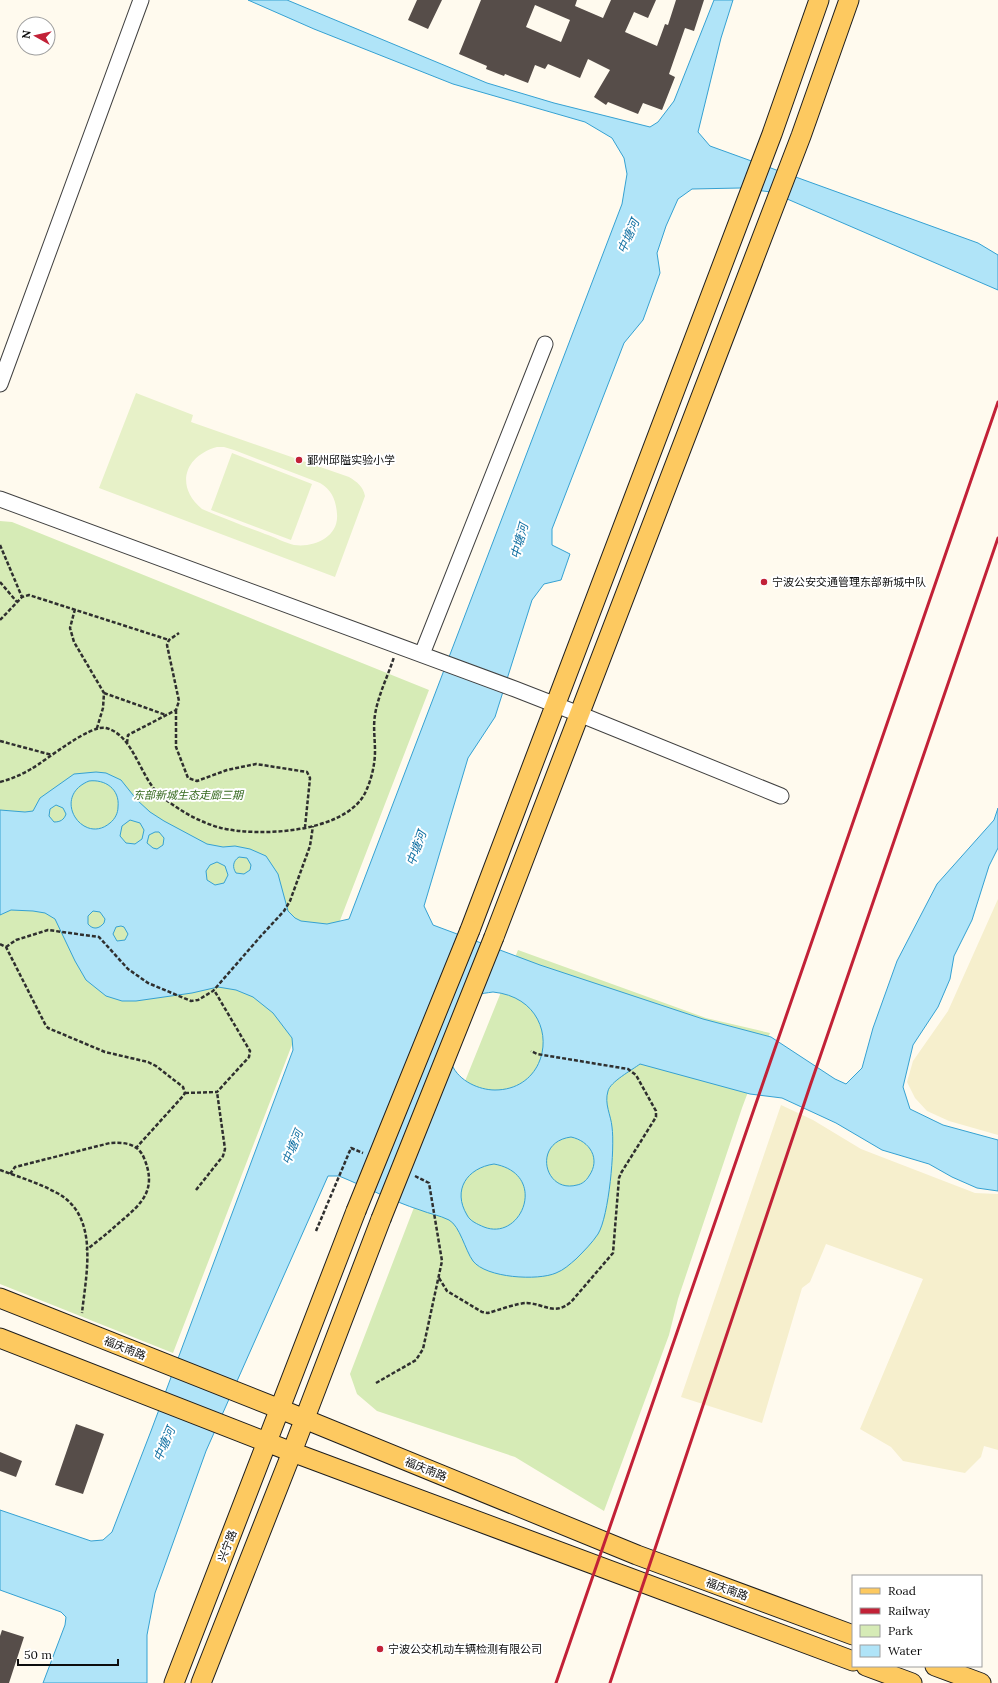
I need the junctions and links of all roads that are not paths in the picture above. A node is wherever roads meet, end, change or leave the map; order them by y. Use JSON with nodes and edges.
{"nodes":[{"id":1,"x":141,"y":0,"type":"edge"},
{"id":2,"x":819,"y":0,"type":"edge"},
{"id":3,"x":849,"y":0,"type":"edge"},
{"id":4,"x":545,"y":344,"type":"dead end"},
{"id":5,"x":0,"y":384,"type":"edge"},
{"id":6,"x":0,"y":499,"type":"edge"},
{"id":7,"x":425,"y":655,"type":"junction"},
{"id":8,"x":556,"y":705,"type":"junction"},
{"id":9,"x":580,"y":714,"type":"junction"},
{"id":10,"x":781,"y":796,"type":"dead end"},
{"id":11,"x":0,"y":1298,"type":"edge"},
{"id":12,"x":0,"y":1338,"type":"edge"},
{"id":13,"x":280,"y":1409,"type":"junction"},
{"id":14,"x":305,"y":1419,"type":"junction"},
{"id":15,"x":267,"y":1443,"type":"junction"},
{"id":16,"x":292,"y":1452,"type":"junction"},
{"id":17,"x":852,"y":1636,"type":"edge"},
{"id":18,"x":852,"y":1661,"type":"edge"},
{"id":19,"x":869,"y":1667,"type":"edge"},
{"id":20,"x":938,"y":1667,"type":"edge"},
{"id":21,"x":174,"y":1683,"type":"edge"},
{"id":22,"x":201,"y":1683,"type":"edge"},
{"id":23,"x":912,"y":1683,"type":"edge"},
{"id":24,"x":981,"y":1683,"type":"edge"}],
"edges":[{"from":1,"to":5,"type":"street"},
{"from":2,"to":8,"type":"main road","name":"兴宁路"},
{"from":3,"to":9,"type":"main road"},
{"from":4,"to":7,"type":"street"},
{"from":6,"to":7,"type":"street"},
{"from":7,"to":8,"type":"street"},
{"from":8,"to":9,"type":"street"},
{"from":8,"to":13,"type":"main road","name":"兴宁路","bridge":true},
{"from":9,"to":10,"type":"street"},
{"from":9,"to":14,"type":"main road","bridge":true},
{"from":11,"to":13,"type":"main road","name":"福庆南路"},
{"from":12,"to":15,"type":"main road"},
{"from":13,"to":14,"type":"main road","name":"福庆南路"},
{"from":13,"to":15,"type":"main road","name":"兴宁路"},
{"from":14,"to":16,"type":"main road"},
{"from":14,"to":17,"type":"main road","name":"福庆南路"},
{"from":15,"to":16,"type":"main road"},
{"from":15,"to":21,"type":"main road","name":"兴宁路"},
{"from":16,"to":18,"type":"main road"},
{"from":16,"to":22,"type":"main road"},
{"from":19,"to":23,"type":"main road"},
{"from":20,"to":24,"type":"main road"}]}
